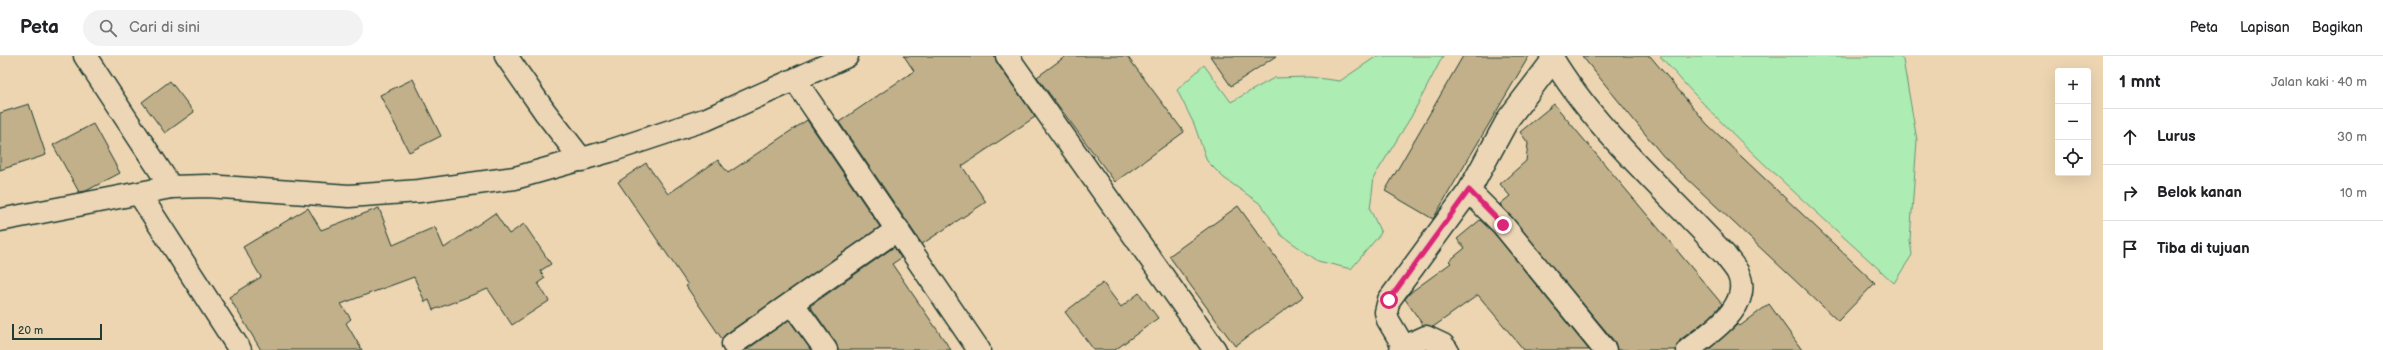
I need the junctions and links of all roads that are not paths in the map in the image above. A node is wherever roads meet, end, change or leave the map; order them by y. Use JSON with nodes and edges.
{"nodes":[{"id":1,"x":85,"y":56,"type":"edge"},
{"id":2,"x":506,"y":56,"type":"edge"},
{"id":3,"x":847,"y":56,"type":"edge"},
{"id":4,"x":1007,"y":56,"type":"edge"},
{"id":5,"x":1552,"y":58,"type":"edge"},
{"id":6,"x":795,"y":80,"type":"junction"},
{"id":7,"x":582,"y":160,"type":"junction"},
{"id":8,"x":171,"y":187,"type":"junction"},
{"id":9,"x":1469,"y":190,"type":"junction"},
{"id":10,"x":140,"y":195,"type":"junction"},
{"id":11,"x":0,"y":220,"type":"edge"},
{"id":12,"x":898,"y":229,"type":"junction"},
{"id":13,"x":792,"y":303,"type":"junction"},
{"id":14,"x":733,"y":344,"type":"dead end"},
{"id":15,"x":1402,"y":349,"type":"edge"},
{"id":16,"x":240,"y":350,"type":"edge"},
{"id":17,"x":826,"y":350,"type":"edge"},
{"id":18,"x":979,"y":350,"type":"edge"},
{"id":19,"x":1215,"y":350,"type":"edge"},
{"id":20,"x":1447,"y":350,"type":"edge"},
{"id":21,"x":1605,"y":350,"type":"edge"},
{"id":22,"x":1688,"y":350,"type":"edge"}],
"edges":[{"from":1,"to":8,"type":"street"},
{"from":2,"to":7,"type":"street"},
{"from":3,"to":6,"type":"street"},
{"from":4,"to":19,"type":"street"},
{"from":5,"to":9,"type":"street"},
{"from":5,"to":22,"type":"street"},
{"from":6,"to":7,"type":"street"},
{"from":6,"to":12,"type":"street"},
{"from":7,"to":8,"type":"street"},
{"from":8,"to":10,"type":"street"},
{"from":9,"to":15,"type":"street"},
{"from":9,"to":21,"type":"street"},
{"from":10,"to":11,"type":"street"},
{"from":10,"to":16,"type":"street"},
{"from":12,"to":13,"type":"street"},
{"from":12,"to":18,"type":"street"},
{"from":13,"to":14,"type":"street"},
{"from":13,"to":17,"type":"street"},
{"from":15,"to":20,"type":"street"}]}
